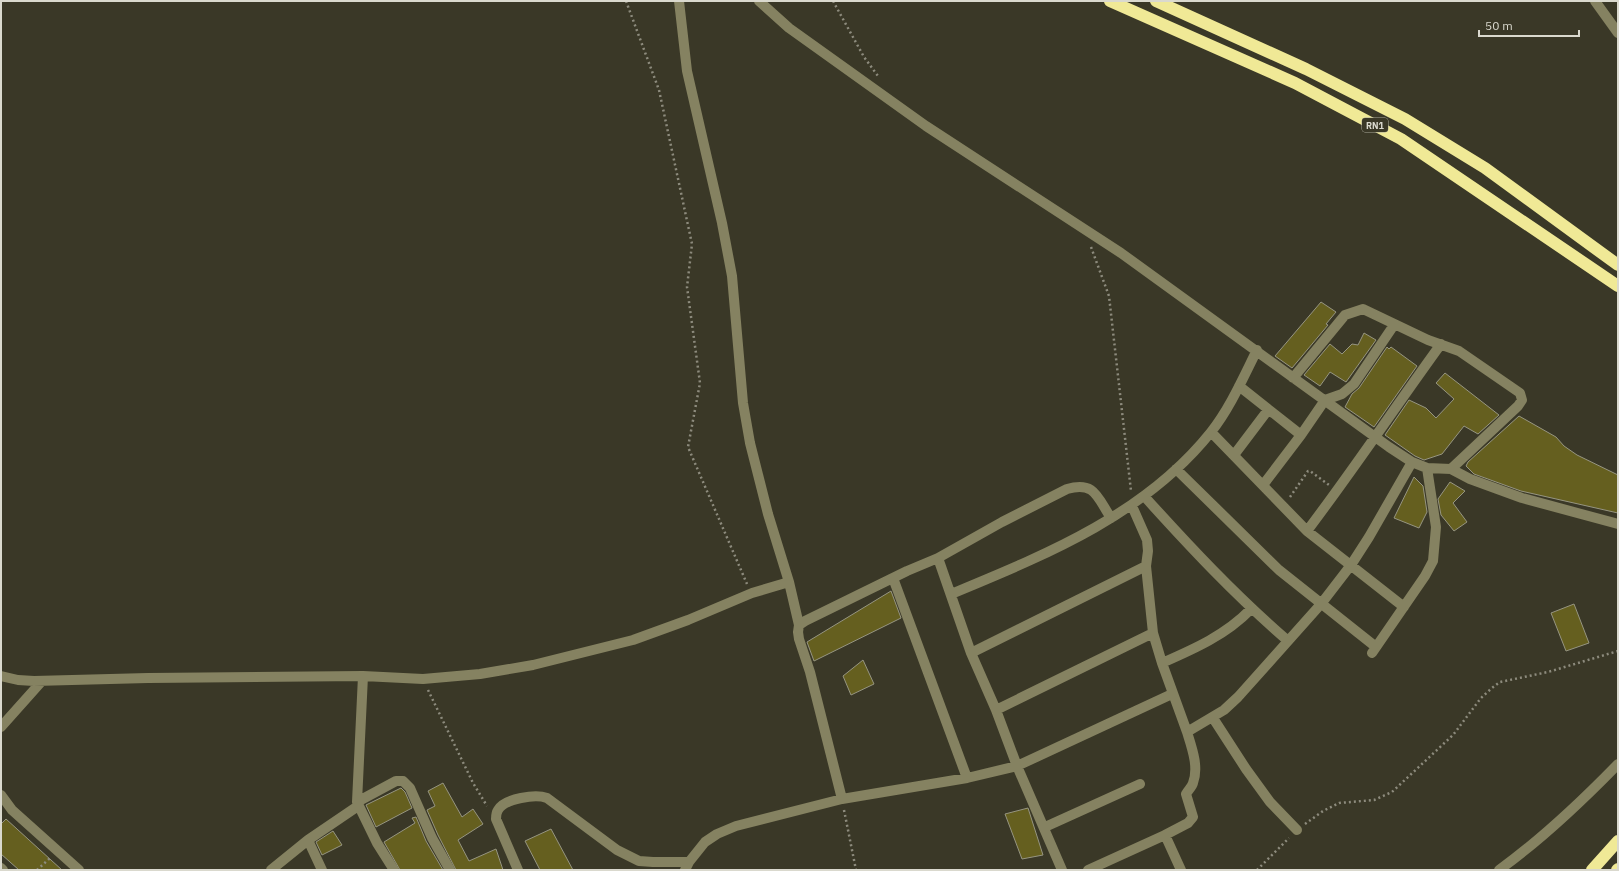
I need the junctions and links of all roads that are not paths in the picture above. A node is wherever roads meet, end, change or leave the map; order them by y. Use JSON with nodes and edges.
{"nodes":[{"id":1,"x":679,"y":1,"type":"edge"},
{"id":2,"x":759,"y":1,"type":"edge"},
{"id":3,"x":1110,"y":1,"type":"edge"},
{"id":4,"x":1156,"y":1,"type":"edge"},
{"id":5,"x":1595,"y":1,"type":"edge"},
{"id":6,"x":1618,"y":33,"type":"edge"},
{"id":7,"x":1618,"y":265,"type":"edge"},
{"id":8,"x":1618,"y":286,"type":"edge"},
{"id":9,"x":1394,"y":325,"type":"junction"},
{"id":10,"x":1441,"y":344,"type":"junction"},
{"id":11,"x":1257,"y":350,"type":"junction"},
{"id":12,"x":1293,"y":378,"type":"junction"},
{"id":13,"x":1239,"y":386,"type":"junction"},
{"id":14,"x":1325,"y":400,"type":"junction"},
{"id":15,"x":1268,"y":410,"type":"junction"},
{"id":16,"x":1211,"y":432,"type":"junction"},
{"id":17,"x":1301,"y":435,"type":"junction"},
{"id":18,"x":1374,"y":437,"type":"junction"},
{"id":19,"x":1234,"y":455,"type":"junction"},
{"id":20,"x":1412,"y":462,"type":"junction"},
{"id":21,"x":1427,"y":468,"type":"junction"},
{"id":22,"x":1176,"y":469,"type":"junction"},
{"id":23,"x":1451,"y":470,"type":"junction"},
{"id":24,"x":1262,"y":485,"type":"junction"},
{"id":25,"x":1144,"y":496,"type":"junction"},
{"id":26,"x":1132,"y":506,"type":"junction"},
{"id":27,"x":1111,"y":518,"type":"junction"},
{"id":28,"x":1618,"y":524,"type":"edge"},
{"id":29,"x":1307,"y":531,"type":"junction"},
{"id":30,"x":938,"y":558,"type":"junction"},
{"id":31,"x":1351,"y":565,"type":"junction"},
{"id":32,"x":1146,"y":566,"type":"junction"},
{"id":33,"x":893,"y":578,"type":"junction"},
{"id":34,"x":789,"y":582,"type":"junction"},
{"id":35,"x":951,"y":594,"type":"junction"},
{"id":36,"x":1321,"y":604,"type":"junction"},
{"id":37,"x":1404,"y":606,"type":"junction"},
{"id":38,"x":1251,"y":609,"type":"junction"},
{"id":39,"x":799,"y":625,"type":"junction"},
{"id":40,"x":1153,"y":633,"type":"junction"},
{"id":41,"x":1287,"y":640,"type":"junction"},
{"id":42,"x":971,"y":653,"type":"junction"},
{"id":43,"x":1162,"y":663,"type":"junction"},
{"id":44,"x":1,"y":676,"type":"edge"},
{"id":45,"x":363,"y":676,"type":"junction"},
{"id":46,"x":42,"y":681,"type":"junction"},
{"id":47,"x":1172,"y":694,"type":"junction"},
{"id":48,"x":996,"y":710,"type":"junction"},
{"id":49,"x":1213,"y":718,"type":"junction"},
{"id":50,"x":1,"y":727,"type":"edge"},
{"id":51,"x":1187,"y":732,"type":"junction"},
{"id":52,"x":1618,"y":764,"type":"edge"},
{"id":53,"x":1017,"y":766,"type":"junction"},
{"id":54,"x":967,"y":778,"type":"junction"},
{"id":55,"x":1140,"y":784,"type":"dead end"},
{"id":56,"x":1,"y":794,"type":"edge"},
{"id":57,"x":842,"y":799,"type":"junction"},
{"id":58,"x":357,"y":804,"type":"junction"},
{"id":59,"x":1045,"y":827,"type":"junction"},
{"id":60,"x":1297,"y":830,"type":"road end"},
{"id":61,"x":1165,"y":835,"type":"junction"},
{"id":62,"x":308,"y":840,"type":"junction"},
{"id":63,"x":1618,"y":841,"type":"edge"},
{"id":64,"x":687,"y":866,"type":"edge"},
{"id":65,"x":277,"y":868,"type":"edge"},
{"id":66,"x":79,"y":870,"type":"edge"},
{"id":67,"x":322,"y":870,"type":"edge"},
{"id":68,"x":394,"y":870,"type":"edge"},
{"id":69,"x":450,"y":870,"type":"edge"},
{"id":70,"x":518,"y":870,"type":"edge"},
{"id":71,"x":1062,"y":870,"type":"edge"},
{"id":72,"x":1088,"y":870,"type":"edge"},
{"id":73,"x":1181,"y":870,"type":"edge"},
{"id":74,"x":1499,"y":870,"type":"edge"},
{"id":75,"x":1592,"y":870,"type":"edge"}],
"edges":[{"from":1,"to":34,"type":"street"},
{"from":2,"to":11,"type":"street"},
{"from":3,"to":8,"type":"highway","number":"RN1"},
{"from":4,"to":7,"type":"highway","number":"RN1"},
{"from":5,"to":6,"type":"street"},
{"from":9,"to":10,"type":"street"},
{"from":9,"to":12,"type":"street"},
{"from":9,"to":14,"type":"street"},
{"from":10,"to":18,"type":"street"},
{"from":10,"to":23,"type":"street"},
{"from":11,"to":12,"type":"street"},
{"from":11,"to":13,"type":"street"},
{"from":12,"to":14,"type":"street"},
{"from":13,"to":15,"type":"street"},
{"from":13,"to":16,"type":"street"},
{"from":14,"to":17,"type":"street"},
{"from":14,"to":18,"type":"street"},
{"from":15,"to":17,"type":"street"},
{"from":15,"to":19,"type":"street"},
{"from":16,"to":19,"type":"street"},
{"from":16,"to":22,"type":"street"},
{"from":17,"to":24,"type":"street"},
{"from":18,"to":20,"type":"street"},
{"from":18,"to":29,"type":"street"},
{"from":19,"to":24,"type":"street"},
{"from":20,"to":21,"type":"street"},
{"from":20,"to":31,"type":"street"},
{"from":21,"to":23,"type":"street"},
{"from":21,"to":37,"type":"street"},
{"from":22,"to":25,"type":"street"},
{"from":22,"to":36,"type":"street"},
{"from":23,"to":28,"type":"street"},
{"from":24,"to":29,"type":"street"},
{"from":25,"to":26,"type":"street"},
{"from":25,"to":38,"type":"street"},
{"from":26,"to":27,"type":"street"},
{"from":26,"to":32,"type":"street"},
{"from":27,"to":30,"type":"street"},
{"from":27,"to":35,"type":"street"},
{"from":29,"to":31,"type":"street"},
{"from":30,"to":33,"type":"street"},
{"from":30,"to":35,"type":"street"},
{"from":31,"to":36,"type":"street"},
{"from":31,"to":37,"type":"street"},
{"from":32,"to":40,"type":"street"},
{"from":32,"to":42,"type":"street"},
{"from":33,"to":39,"type":"street"},
{"from":33,"to":54,"type":"street"},
{"from":34,"to":39,"type":"street"},
{"from":34,"to":45,"type":"street"},
{"from":35,"to":42,"type":"street"},
{"from":36,"to":37,"type":"street"},
{"from":36,"to":41,"type":"street"},
{"from":38,"to":41,"type":"street"},
{"from":38,"to":43,"type":"street"},
{"from":39,"to":57,"type":"street"},
{"from":40,"to":43,"type":"street"},
{"from":40,"to":48,"type":"street"},
{"from":41,"to":49,"type":"street"},
{"from":42,"to":48,"type":"street"},
{"from":43,"to":47,"type":"street"},
{"from":44,"to":46,"type":"street"},
{"from":45,"to":46,"type":"street"},
{"from":45,"to":58,"type":"street"},
{"from":46,"to":50,"type":"street"},
{"from":47,"to":51,"type":"street"},
{"from":47,"to":53,"type":"street"},
{"from":48,"to":53,"type":"street"},
{"from":49,"to":51,"type":"street"},
{"from":49,"to":60,"type":"street"},
{"from":51,"to":61,"type":"street"},
{"from":52,"to":74,"type":"street"},
{"from":53,"to":54,"type":"street"},
{"from":53,"to":59,"type":"street"},
{"from":54,"to":57,"type":"street"},
{"from":55,"to":59,"type":"street"},
{"from":56,"to":66,"type":"street"},
{"from":57,"to":64,"type":"street"},
{"from":58,"to":62,"type":"street"},
{"from":58,"to":68,"type":"street"},
{"from":58,"to":69,"type":"street"},
{"from":59,"to":71,"type":"street"},
{"from":61,"to":72,"type":"street"},
{"from":61,"to":73,"type":"street"},
{"from":62,"to":65,"type":"street"},
{"from":62,"to":67,"type":"street"},
{"from":63,"to":75,"type":"highway"},
{"from":64,"to":70,"type":"street"}]}
